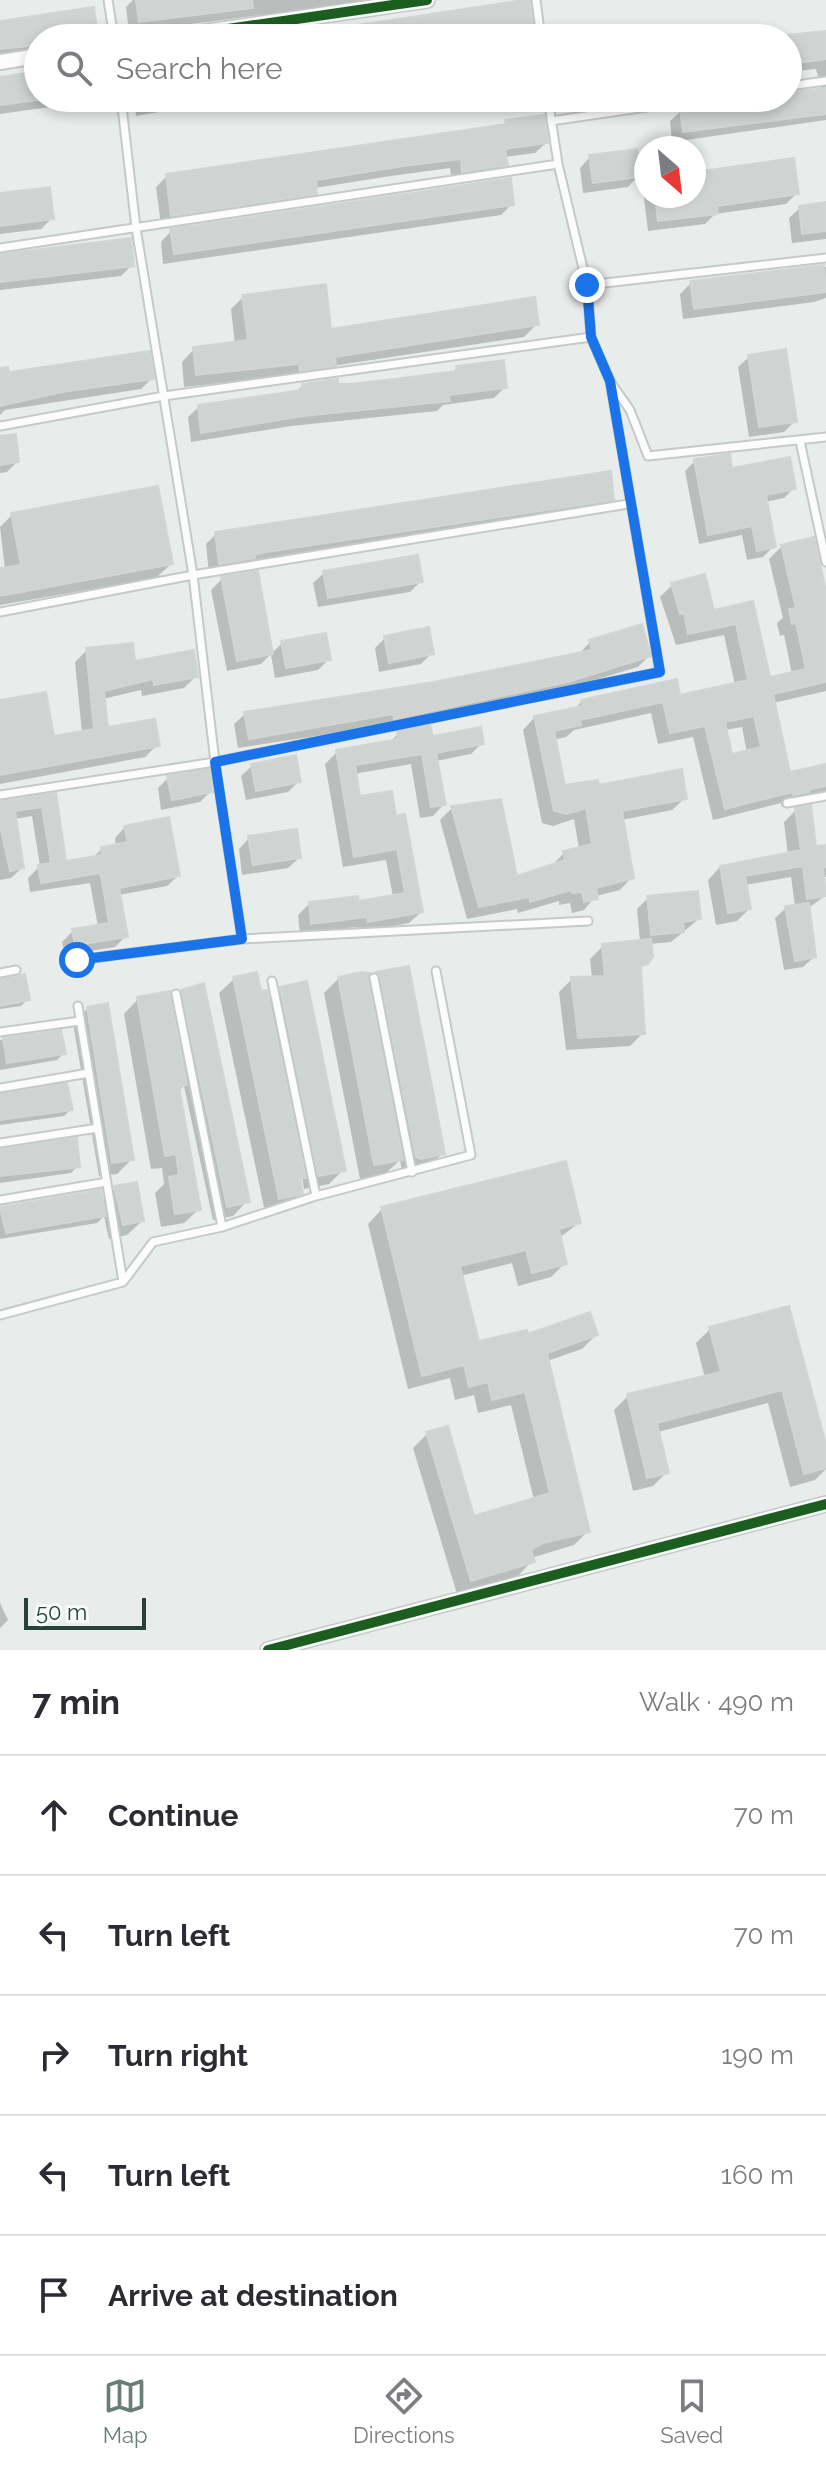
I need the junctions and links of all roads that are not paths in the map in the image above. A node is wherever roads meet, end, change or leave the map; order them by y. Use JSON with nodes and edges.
{"nodes":[{"id":1,"x":108,"y":0,"type":"edge"},
{"id":2,"x":427,"y":0,"type":"edge"},
{"id":3,"x":536,"y":0,"type":"edge"},
{"id":4,"x":112,"y":24,"type":"edge"},
{"id":5,"x":262,"y":24,"type":"edge"},
{"id":6,"x":539,"y":24,"type":"edge"},
{"id":7,"x":24,"y":58,"type":"edge"},
{"id":8,"x":0,"y":62,"type":"edge"},
{"id":9,"x":826,"y":81,"type":"edge"},
{"id":10,"x":802,"y":84,"type":"edge"},
{"id":11,"x":123,"y":112,"type":"edge"},
{"id":12,"x":550,"y":112,"type":"edge"},
{"id":13,"x":612,"y":112,"type":"edge"},
{"id":14,"x":551,"y":121,"type":"junction"},
{"id":15,"x":558,"y":164,"type":"junction"},
{"id":16,"x":136,"y":228,"type":"junction"},
{"id":17,"x":0,"y":248,"type":"edge"},
{"id":18,"x":826,"y":258,"type":"edge"},
{"id":19,"x":587,"y":285,"type":"junction"},
{"id":20,"x":591,"y":337,"type":"junction"},
{"id":21,"x":610,"y":381,"type":"junction"},
{"id":22,"x":164,"y":396,"type":"junction"},
{"id":23,"x":0,"y":426,"type":"edge"},
{"id":24,"x":826,"y":437,"type":"edge"},
{"id":25,"x":800,"y":441,"type":"junction"},
{"id":26,"x":628,"y":504,"type":"junction"},
{"id":27,"x":826,"y":562,"type":"edge"},
{"id":28,"x":193,"y":575,"type":"junction"},
{"id":29,"x":0,"y":612,"type":"edge"},
{"id":30,"x":215,"y":762,"type":"junction"},
{"id":31,"x":0,"y":795,"type":"edge"},
{"id":32,"x":826,"y":796,"type":"edge"},
{"id":33,"x":787,"y":803,"type":"dead end"},
{"id":34,"x":588,"y":921,"type":"dead end"},
{"id":35,"x":242,"y":939,"type":"junction"},
{"id":36,"x":77,"y":960,"type":"dead end"},
{"id":37,"x":16,"y":970,"type":"dead end"},
{"id":38,"x":436,"y":971,"type":"dead end"},
{"id":39,"x":0,"y":973,"type":"edge"},
{"id":40,"x":374,"y":978,"type":"dead end"},
{"id":41,"x":272,"y":981,"type":"dead end"},
{"id":42,"x":176,"y":994,"type":"dead end"},
{"id":43,"x":78,"y":1006,"type":"dead end"},
{"id":44,"x":80,"y":1021,"type":"junction"},
{"id":45,"x":0,"y":1032,"type":"edge"},
{"id":46,"x":89,"y":1073,"type":"junction"},
{"id":47,"x":0,"y":1088,"type":"edge"},
{"id":48,"x":98,"y":1128,"type":"junction"},
{"id":49,"x":0,"y":1143,"type":"edge"},
{"id":50,"x":412,"y":1172,"type":"junction"},
{"id":51,"x":107,"y":1182,"type":"junction"},
{"id":52,"x":316,"y":1196,"type":"junction"},
{"id":53,"x":0,"y":1200,"type":"edge"},
{"id":54,"x":222,"y":1227,"type":"junction"},
{"id":55,"x":123,"y":1282,"type":"junction"},
{"id":56,"x":0,"y":1315,"type":"edge"},
{"id":57,"x":826,"y":1504,"type":"edge"},
{"id":58,"x":268,"y":1650,"type":"edge"}],
"edges":[{"from":1,"to":4,"type":"lane"},
{"from":2,"to":5,"type":"street"},
{"from":3,"to":6,"type":"lane"},
{"from":7,"to":8,"type":"street"},
{"from":9,"to":10,"type":"lane"},
{"from":11,"to":16,"type":"lane"},
{"from":12,"to":14,"type":"lane"},
{"from":13,"to":14,"type":"lane"},
{"from":14,"to":15,"type":"lane"},
{"from":15,"to":16,"type":"lane"},
{"from":15,"to":19,"type":"lane"},
{"from":16,"to":17,"type":"lane"},
{"from":16,"to":22,"type":"lane"},
{"from":18,"to":19,"type":"lane"},
{"from":19,"to":20,"type":"lane"},
{"from":20,"to":21,"type":"lane"},
{"from":20,"to":22,"type":"lane"},
{"from":21,"to":25,"type":"lane"},
{"from":21,"to":26,"type":"lane"},
{"from":22,"to":23,"type":"lane"},
{"from":22,"to":28,"type":"lane"},
{"from":24,"to":25,"type":"lane"},
{"from":25,"to":27,"type":"lane"},
{"from":26,"to":28,"type":"lane"},
{"from":26,"to":30,"type":"lane"},
{"from":28,"to":29,"type":"lane"},
{"from":28,"to":30,"type":"lane"},
{"from":30,"to":31,"type":"lane"},
{"from":30,"to":35,"type":"lane"},
{"from":32,"to":33,"type":"lane"},
{"from":34,"to":35,"type":"lane"},
{"from":35,"to":36,"type":"lane"},
{"from":37,"to":39,"type":"lane"},
{"from":38,"to":50,"type":"lane"},
{"from":40,"to":50,"type":"lane"},
{"from":41,"to":52,"type":"lane"},
{"from":42,"to":54,"type":"lane"},
{"from":43,"to":44,"type":"lane"},
{"from":44,"to":45,"type":"lane"},
{"from":44,"to":46,"type":"lane"},
{"from":46,"to":47,"type":"lane"},
{"from":46,"to":48,"type":"lane"},
{"from":48,"to":49,"type":"lane"},
{"from":48,"to":51,"type":"lane"},
{"from":50,"to":52,"type":"lane"},
{"from":51,"to":53,"type":"lane"},
{"from":51,"to":55,"type":"lane"},
{"from":52,"to":54,"type":"lane"},
{"from":54,"to":55,"type":"lane"},
{"from":55,"to":56,"type":"lane"},
{"from":57,"to":58,"type":"street"}]}
